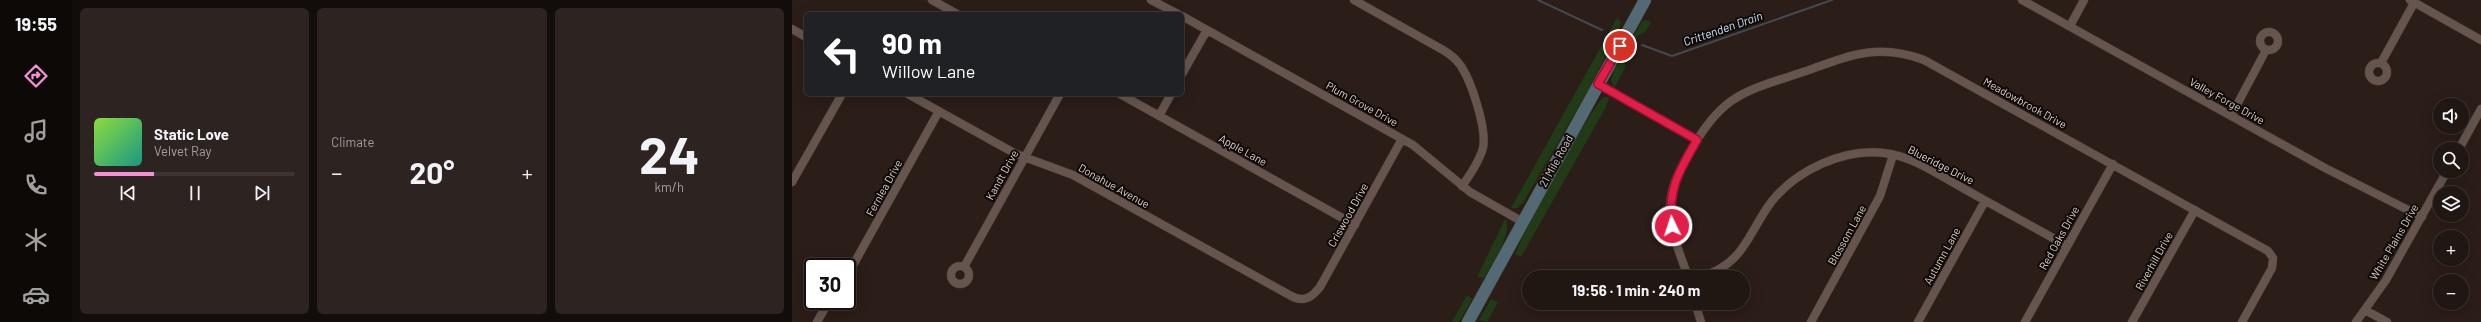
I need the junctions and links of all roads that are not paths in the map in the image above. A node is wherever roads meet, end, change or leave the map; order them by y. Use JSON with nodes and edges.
{"nodes":[{"id":1,"x":932,"y":0,"type":"edge"},
{"id":2,"x":1151,"y":0,"type":"edge"},
{"id":3,"x":1645,"y":0,"type":"edge"},
{"id":4,"x":2022,"y":0,"type":"edge"},
{"id":5,"x":2084,"y":0,"type":"edge"},
{"id":6,"x":1359,"y":1,"type":"edge"},
{"id":7,"x":2412,"y":1,"type":"edge"},
{"id":8,"x":953,"y":12,"type":"edge"},
{"id":9,"x":1174,"y":12,"type":"edge"},
{"id":10,"x":1184,"y":17,"type":"edge"},
{"id":11,"x":2070,"y":26,"type":"junction"},
{"id":12,"x":792,"y":29,"type":"edge"},
{"id":13,"x":1207,"y":30,"type":"junction"},
{"id":14,"x":804,"y":36,"type":"edge"},
{"id":15,"x":2481,"y":40,"type":"edge"},
{"id":16,"x":2266,"y":50,"type":"dead end"},
{"id":17,"x":2381,"y":64,"type":"dead end"},
{"id":18,"x":1184,"y":70,"type":"edge"},
{"id":19,"x":1598,"y":84,"type":"junction"},
{"id":20,"x":841,"y":96,"type":"edge"},
{"id":21,"x":912,"y":96,"type":"edge"},
{"id":22,"x":1059,"y":96,"type":"edge"},
{"id":23,"x":1124,"y":96,"type":"edge"},
{"id":24,"x":1170,"y":96,"type":"edge"},
{"id":25,"x":2481,"y":109,"type":"edge"},
{"id":26,"x":940,"y":111,"type":"junction"},
{"id":27,"x":1159,"y":116,"type":"junction"},
{"id":28,"x":2231,"y":116,"type":"junction"},
{"id":29,"x":1402,"y":139,"type":"junction"},
{"id":30,"x":1697,"y":140,"type":"junction"},
{"id":31,"x":2463,"y":142,"type":"edge"},
{"id":32,"x":1893,"y":155,"type":"junction"},
{"id":33,"x":1024,"y":158,"type":"junction"},
{"id":34,"x":2113,"y":164,"type":"junction"},
{"id":35,"x":2443,"y":178,"type":"edge"},
{"id":36,"x":792,"y":182,"type":"edge"},
{"id":37,"x":1462,"y":186,"type":"junction"},
{"id":38,"x":1985,"y":201,"type":"junction"},
{"id":39,"x":2195,"y":210,"type":"junction"},
{"id":40,"x":2422,"y":217,"type":"junction"},
{"id":41,"x":1522,"y":222,"type":"junction"},
{"id":42,"x":1355,"y":225,"type":"junction"},
{"id":43,"x":2067,"y":246,"type":"junction"},
{"id":44,"x":856,"y":260,"type":"edge"},
{"id":45,"x":964,"y":267,"type":"dead end"},
{"id":46,"x":1686,"y":270,"type":"edge"},
{"id":47,"x":1718,"y":270,"type":"edge"},
{"id":48,"x":1308,"y":299,"type":"joint"},
{"id":49,"x":824,"y":310,"type":"edge"},
{"id":50,"x":1697,"y":310,"type":"edge"},
{"id":51,"x":2365,"y":310,"type":"junction"},
{"id":52,"x":2246,"y":321,"type":"edge"},
{"id":53,"x":817,"y":322,"type":"edge"},
{"id":54,"x":1468,"y":322,"type":"edge"},
{"id":55,"x":1701,"y":322,"type":"edge"},
{"id":56,"x":1811,"y":322,"type":"edge"},
{"id":57,"x":1918,"y":322,"type":"edge"},
{"id":58,"x":2025,"y":322,"type":"edge"},
{"id":59,"x":2132,"y":322,"type":"edge"},
{"id":60,"x":2356,"y":322,"type":"edge"},
{"id":61,"x":2387,"y":322,"type":"edge"}],
"edges":[{"from":1,"to":8,"type":"street"},
{"from":2,"to":9,"type":"street"},
{"from":3,"to":19,"type":"street","name":"21 Mile Road"},
{"from":4,"to":11,"type":"street","name":"Valley Forge Drive"},
{"from":5,"to":11,"type":"street"},
{"from":6,"to":37,"type":"street"},
{"from":7,"to":15,"type":"street"},
{"from":7,"to":17,"type":"street"},
{"from":10,"to":13,"type":"street","name":"Plum Grove Drive"},
{"from":11,"to":28,"type":"street","name":"Valley Forge Drive"},
{"from":12,"to":14,"type":"street"},
{"from":13,"to":18,"type":"street"},
{"from":13,"to":29,"type":"street","name":"Plum Grove Drive"},
{"from":16,"to":28,"type":"street"},
{"from":19,"to":30,"type":"street"},
{"from":19,"to":41,"type":"street","name":"21 Mile Road"},
{"from":20,"to":36,"type":"street"},
{"from":21,"to":26,"type":"street","name":"Donahue Avenue"},
{"from":22,"to":33,"type":"street","name":"Kandt Drive"},
{"from":23,"to":27,"type":"street","name":"Apple Lane"},
{"from":24,"to":27,"type":"street"},
{"from":25,"to":31,"type":"street"},
{"from":26,"to":33,"type":"street","name":"Donahue Avenue"},
{"from":26,"to":44,"type":"street","name":"Fernlea Drive"},
{"from":27,"to":42,"type":"street","name":"Apple Lane"},
{"from":28,"to":40,"type":"street","name":"Valley Forge Drive"},
{"from":29,"to":37,"type":"street","name":"Plum Grove Drive"},
{"from":29,"to":42,"type":"street","name":"Criswood Drive"},
{"from":30,"to":34,"type":"street","name":"Meadowbrook Drive"},
{"from":30,"to":46,"type":"street","name":"Meadowbrook Drive"},
{"from":32,"to":38,"type":"street","name":"Blueridge Drive"},
{"from":32,"to":47,"type":"street","name":"Blueridge Drive"},
{"from":32,"to":56,"type":"street","name":"Blossom Lane"},
{"from":33,"to":45,"type":"street","name":"Kandt Drive"},
{"from":33,"to":48,"type":"street","name":"Donahue Avenue"},
{"from":34,"to":39,"type":"street","name":"Meadowbrook Drive"},
{"from":34,"to":43,"type":"street","name":"Red Oaks Drive"},
{"from":35,"to":40,"type":"street","name":"White Plains Drive"},
{"from":37,"to":41,"type":"street","name":"Plum Grove Drive"},
{"from":38,"to":43,"type":"street","name":"Blueridge Drive"},
{"from":38,"to":57,"type":"street","name":"Autumn Lane"},
{"from":39,"to":52,"type":"street","name":"Meadowbrook Drive"},
{"from":39,"to":59,"type":"street","name":"Riverhill Drive"},
{"from":40,"to":51,"type":"street","name":"White Plains Drive"},
{"from":41,"to":54,"type":"street","name":"21 Mile Road"},
{"from":42,"to":48,"type":"street","name":"Criswood Drive"},
{"from":43,"to":58,"type":"street","name":"Red Oaks Drive"},
{"from":49,"to":53,"type":"street"},
{"from":50,"to":55,"type":"street"},
{"from":51,"to":60,"type":"street","name":"White Plains Drive"},
{"from":51,"to":61,"type":"street"}]}
